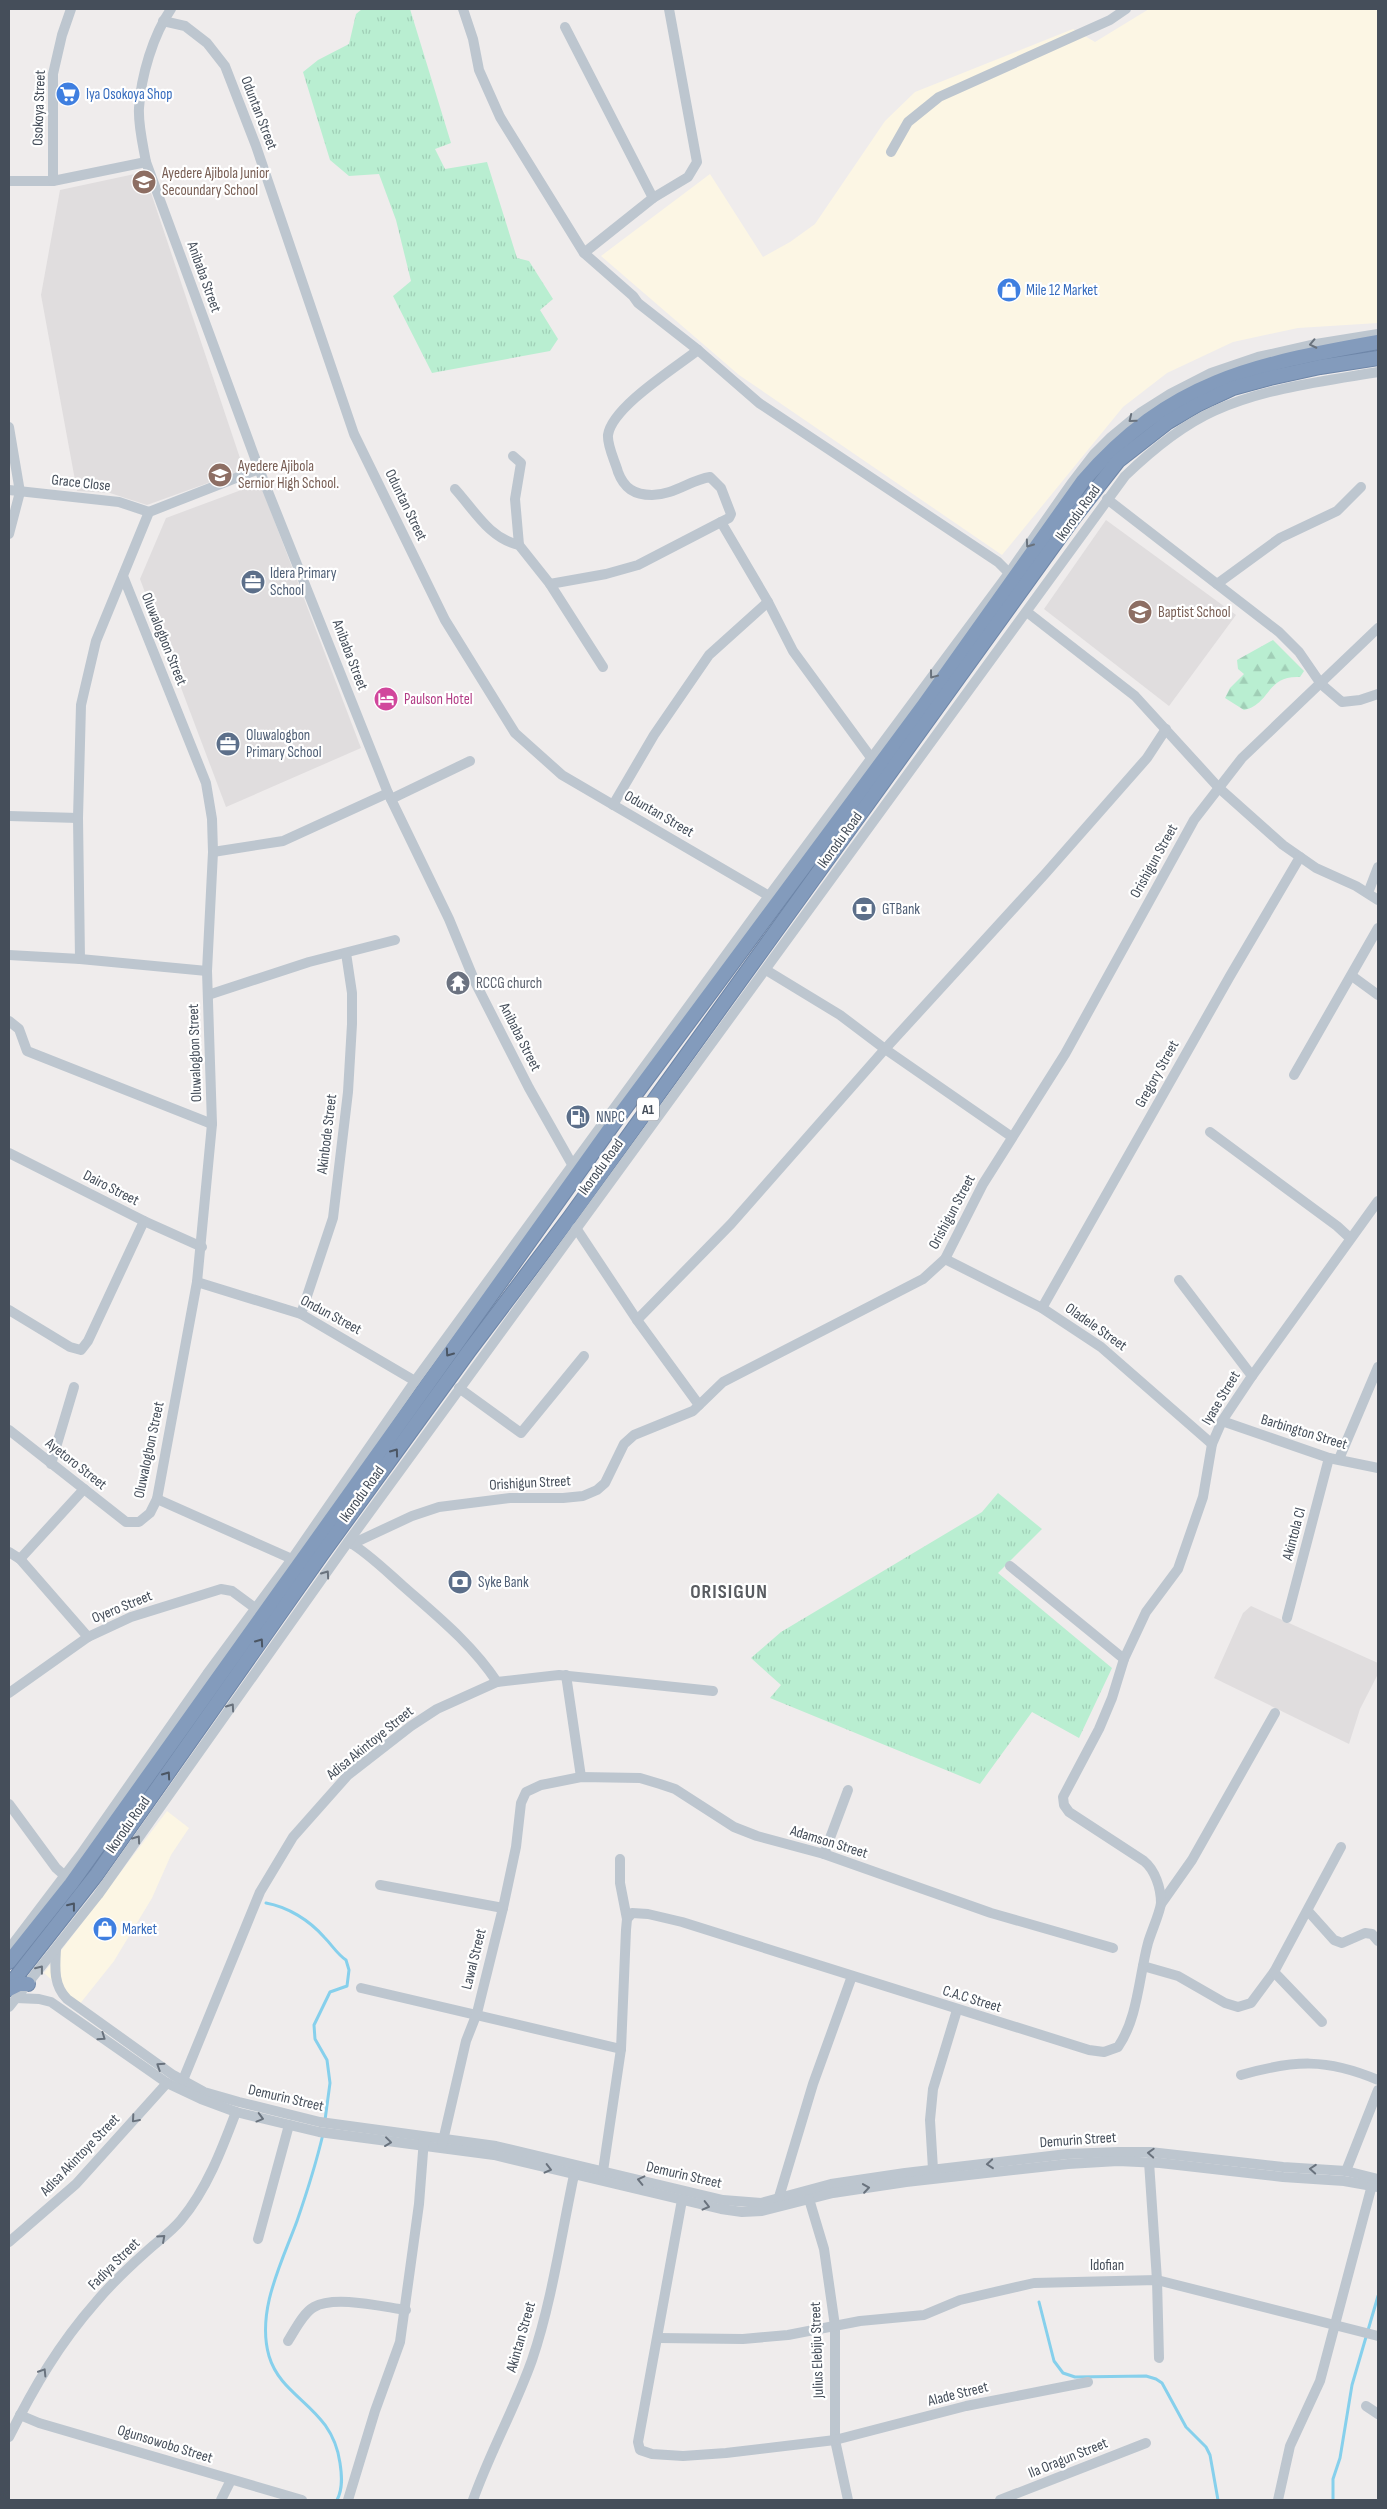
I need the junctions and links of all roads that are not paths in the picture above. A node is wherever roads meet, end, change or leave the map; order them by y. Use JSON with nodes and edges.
{"nodes":[{"id":1,"x":71,"y":9,"type":"edge"},
{"id":2,"x":171,"y":9,"type":"edge"},
{"id":3,"x":463,"y":9,"type":"edge"},
{"id":4,"x":669,"y":9,"type":"edge"},
{"id":5,"x":1126,"y":9,"type":"edge"},
{"id":6,"x":163,"y":21,"type":"junction"},
{"id":7,"x":564,"y":27,"type":"dead end"},
{"id":8,"x":891,"y":152,"type":"dead end"},
{"id":9,"x":146,"y":162,"type":"junction"},
{"id":10,"x":9,"y":181,"type":"edge"},
{"id":11,"x":53,"y":181,"type":"junction"},
{"id":12,"x":653,"y":198,"type":"junction"},
{"id":13,"x":584,"y":253,"type":"junction"},
{"id":14,"x":1378,"y":334,"type":"edge"},
{"id":15,"x":1378,"y":342,"type":"edge"},
{"id":16,"x":698,"y":350,"type":"junction"},
{"id":17,"x":1378,"y":358,"type":"edge"},
{"id":18,"x":1378,"y":372,"type":"edge"},
{"id":19,"x":9,"y":427,"type":"edge"},
{"id":20,"x":513,"y":456,"type":"dead end"},
{"id":21,"x":259,"y":469,"type":"junction"},
{"id":22,"x":1361,"y":487,"type":"dead end"},
{"id":23,"x":455,"y":489,"type":"dead end"},
{"id":24,"x":9,"y":490,"type":"edge"},
{"id":25,"x":20,"y":492,"type":"junction"},
{"id":26,"x":1107,"y":499,"type":"junction"},
{"id":27,"x":149,"y":512,"type":"junction"},
{"id":28,"x":720,"y":522,"type":"junction"},
{"id":29,"x":9,"y":534,"type":"edge"},
{"id":30,"x":519,"y":545,"type":"junction"},
{"id":31,"x":1009,"y":573,"type":"junction"},
{"id":32,"x":123,"y":576,"type":"junction"},
{"id":33,"x":550,"y":584,"type":"junction"},
{"id":34,"x":1217,"y":584,"type":"junction"},
{"id":35,"x":768,"y":602,"type":"junction"},
{"id":36,"x":1027,"y":612,"type":"junction"},
{"id":37,"x":1378,"y":628,"type":"edge"},
{"id":38,"x":603,"y":667,"type":"dead end"},
{"id":39,"x":1321,"y":684,"type":"junction"},
{"id":40,"x":1378,"y":694,"type":"edge"},
{"id":41,"x":1166,"y":728,"type":"junction"},
{"id":42,"x":872,"y":759,"type":"junction"},
{"id":43,"x":470,"y":761,"type":"dead end"},
{"id":44,"x":1219,"y":788,"type":"junction"},
{"id":45,"x":389,"y":796,"type":"junction"},
{"id":46,"x":614,"y":805,"type":"junction"},
{"id":47,"x":838,"y":811,"type":"junction"},
{"id":48,"x":9,"y":816,"type":"edge"},
{"id":49,"x":78,"y":818,"type":"junction"},
{"id":50,"x":213,"y":852,"type":"junction"},
{"id":51,"x":1300,"y":857,"type":"junction"},
{"id":52,"x":1378,"y":867,"type":"edge"},
{"id":53,"x":781,"y":888,"type":"junction"},
{"id":54,"x":1368,"y":893,"type":"junction"},
{"id":55,"x":769,"y":896,"type":"junction"},
{"id":56,"x":1378,"y":900,"type":"edge"},
{"id":57,"x":1378,"y":928,"type":"edge"},
{"id":58,"x":395,"y":940,"type":"dead end"},
{"id":59,"x":346,"y":953,"type":"junction"},
{"id":60,"x":9,"y":955,"type":"edge"},
{"id":61,"x":80,"y":959,"type":"junction"},
{"id":62,"x":766,"y":970,"type":"junction"},
{"id":63,"x":207,"y":971,"type":"junction"},
{"id":64,"x":1352,"y":976,"type":"junction"},
{"id":65,"x":208,"y":995,"type":"junction"},
{"id":66,"x":1378,"y":995,"type":"edge"},
{"id":67,"x":9,"y":1021,"type":"edge"},
{"id":68,"x":885,"y":1049,"type":"junction"},
{"id":69,"x":1294,"y":1075,"type":"dead end"},
{"id":70,"x":212,"y":1124,"type":"junction"},
{"id":71,"x":1210,"y":1132,"type":"dead end"},
{"id":72,"x":1012,"y":1137,"type":"junction"},
{"id":73,"x":9,"y":1153,"type":"edge"},
{"id":74,"x":573,"y":1166,"type":"junction"},
{"id":75,"x":1378,"y":1201,"type":"edge"},
{"id":76,"x":144,"y":1222,"type":"junction"},
{"id":77,"x":576,"y":1228,"type":"junction"},
{"id":78,"x":1350,"y":1238,"type":"junction"},
{"id":79,"x":202,"y":1247,"type":"junction"},
{"id":80,"x":945,"y":1259,"type":"junction"},
{"id":81,"x":1179,"y":1280,"type":"dead end"},
{"id":82,"x":197,"y":1282,"type":"junction"},
{"id":83,"x":1042,"y":1308,"type":"junction"},
{"id":84,"x":301,"y":1314,"type":"junction"},
{"id":85,"x":11,"y":1315,"type":"edge"},
{"id":86,"x":637,"y":1320,"type":"junction"},
{"id":87,"x":584,"y":1356,"type":"dead end"},
{"id":88,"x":1378,"y":1367,"type":"edge"},
{"id":89,"x":1252,"y":1376,"type":"junction"},
{"id":90,"x":415,"y":1381,"type":"junction"},
{"id":91,"x":74,"y":1387,"type":"dead end"},
{"id":92,"x":459,"y":1388,"type":"junction"},
{"id":93,"x":699,"y":1405,"type":"junction"},
{"id":94,"x":1222,"y":1421,"type":"junction"},
{"id":95,"x":9,"y":1430,"type":"edge"},
{"id":96,"x":1212,"y":1444,"type":"junction"},
{"id":97,"x":1334,"y":1459,"type":"junction"},
{"id":98,"x":50,"y":1464,"type":"junction"},
{"id":99,"x":1378,"y":1468,"type":"edge"},
{"id":100,"x":84,"y":1489,"type":"junction"},
{"id":101,"x":157,"y":1499,"type":"junction"},
{"id":102,"x":126,"y":1522,"type":"joint"},
{"id":103,"x":350,"y":1543,"type":"junction"},
{"id":104,"x":9,"y":1552,"type":"edge"},
{"id":105,"x":20,"y":1558,"type":"junction"},
{"id":106,"x":292,"y":1558,"type":"junction"},
{"id":107,"x":1010,"y":1566,"type":"dead end"},
{"id":108,"x":256,"y":1608,"type":"junction"},
{"id":109,"x":1287,"y":1618,"type":"dead end"},
{"id":110,"x":88,"y":1637,"type":"junction"},
{"id":111,"x":1124,"y":1659,"type":"junction"},
{"id":112,"x":566,"y":1675,"type":"junction"},
{"id":113,"x":497,"y":1682,"type":"junction"},
{"id":114,"x":713,"y":1691,"type":"dead end"},
{"id":115,"x":9,"y":1693,"type":"edge"},
{"id":116,"x":1275,"y":1713,"type":"dead end"},
{"id":117,"x":581,"y":1777,"type":"junction"},
{"id":118,"x":541,"y":1785,"type":"joint"},
{"id":119,"x":848,"y":1790,"type":"dead end"},
{"id":120,"x":9,"y":1804,"type":"edge"},
{"id":121,"x":1341,"y":1847,"type":"dead end"},
{"id":122,"x":824,"y":1854,"type":"junction"},
{"id":123,"x":620,"y":1859,"type":"dead end"},
{"id":124,"x":65,"y":1876,"type":"junction"},
{"id":125,"x":380,"y":1885,"type":"dead end"},
{"id":126,"x":1161,"y":1904,"type":"junction"},
{"id":127,"x":503,"y":1908,"type":"junction"},
{"id":128,"x":1308,"y":1911,"type":"junction"},
{"id":129,"x":627,"y":1919,"type":"junction"},
{"id":130,"x":1378,"y":1942,"type":"edge"},
{"id":131,"x":1114,"y":1948,"type":"dead end"},
{"id":132,"x":9,"y":1949,"type":"edge"},
{"id":133,"x":56,"y":1949,"type":"junction"},
{"id":134,"x":9,"y":1962,"type":"edge"},
{"id":135,"x":1143,"y":1966,"type":"junction"},
{"id":136,"x":1274,"y":1972,"type":"junction"},
{"id":137,"x":852,"y":1976,"type":"junction"},
{"id":138,"x":28,"y":1984,"type":"joint"},
{"id":139,"x":361,"y":1988,"type":"dead end"},
{"id":140,"x":11,"y":1991,"type":"edge"},
{"id":141,"x":9,"y":2007,"type":"edge"},
{"id":142,"x":957,"y":2010,"type":"junction"},
{"id":143,"x":476,"y":2013,"type":"junction"},
{"id":144,"x":1322,"y":2022,"type":"dead end"},
{"id":145,"x":621,"y":2049,"type":"junction"},
{"id":146,"x":1240,"y":2075,"type":"dead end"},
{"id":147,"x":183,"y":2080,"type":"junction"},
{"id":148,"x":1378,"y":2080,"type":"edge"},
{"id":149,"x":167,"y":2082,"type":"junction"},
{"id":150,"x":1378,"y":2090,"type":"edge"},
{"id":151,"x":236,"y":2112,"type":"junction"},
{"id":152,"x":289,"y":2126,"type":"junction"},
{"id":153,"x":320,"y":2127,"type":"junction"},
{"id":154,"x":424,"y":2141,"type":"junction"},
{"id":155,"x":442,"y":2143,"type":"junction"},
{"id":156,"x":1149,"y":2162,"type":"junction"},
{"id":157,"x":933,"y":2169,"type":"junction"},
{"id":158,"x":604,"y":2171,"type":"junction"},
{"id":159,"x":1346,"y":2171,"type":"junction"},
{"id":160,"x":574,"y":2175,"type":"junction"},
{"id":161,"x":1376,"y":2184,"type":"edge"},
{"id":162,"x":779,"y":2197,"type":"junction"},
{"id":163,"x":809,"y":2199,"type":"junction"},
{"id":164,"x":682,"y":2200,"type":"junction"},
{"id":165,"x":258,"y":2239,"type":"dead end"},
{"id":166,"x":9,"y":2242,"type":"edge"},
{"id":167,"x":1157,"y":2280,"type":"junction"},
{"id":168,"x":406,"y":2310,"type":"junction"},
{"id":169,"x":835,"y":2326,"type":"junction"},
{"id":170,"x":1335,"y":2326,"type":"junction"},
{"id":171,"x":1376,"y":2335,"type":"edge"},
{"id":172,"x":658,"y":2338,"type":"junction"},
{"id":173,"x":288,"y":2341,"type":"dead end"},
{"id":174,"x":1159,"y":2358,"type":"dead end"},
{"id":175,"x":1088,"y":2382,"type":"dead end"},
{"id":176,"x":1366,"y":2406,"type":"dead end"},
{"id":177,"x":1378,"y":2414,"type":"edge"},
{"id":178,"x":20,"y":2415,"type":"junction"},
{"id":179,"x":9,"y":2436,"type":"edge"},
{"id":180,"x":835,"y":2440,"type":"junction"},
{"id":181,"x":1146,"y":2443,"type":"dead end"},
{"id":182,"x":231,"y":2480,"type":"junction"},
{"id":183,"x":221,"y":2500,"type":"edge"},
{"id":184,"x":302,"y":2500,"type":"edge"},
{"id":185,"x":348,"y":2500,"type":"edge"},
{"id":186,"x":473,"y":2500,"type":"edge"},
{"id":187,"x":848,"y":2500,"type":"edge"},
{"id":188,"x":1000,"y":2500,"type":"edge"},
{"id":189,"x":1278,"y":2500,"type":"edge"}],
"edges":[{"from":1,"to":11,"type":"street","name":"Osokoya Street"},
{"from":2,"to":6,"type":"street","name":"Anibaba Street"},
{"from":3,"to":13,"type":"street"},
{"from":4,"to":12,"type":"street"},
{"from":5,"to":8,"type":"street"},
{"from":6,"to":9,"type":"street","name":"Anibaba Street"},
{"from":6,"to":46,"type":"street","name":"Oduntan Street"},
{"from":7,"to":12,"type":"street"},
{"from":9,"to":11,"type":"street"},
{"from":9,"to":21,"type":"street","name":"Anibaba Street"},
{"from":10,"to":11,"type":"street"},
{"from":12,"to":13,"type":"street"},
{"from":13,"to":16,"type":"street"},
{"from":14,"to":31,"type":"street","name":"Ikorodu Road","one_way":true},
{"from":15,"to":47,"type":"highway","name":"Ikorodu Road","number":"A1"},
{"from":16,"to":28,"type":"street"},
{"from":16,"to":31,"type":"street"},
{"from":140,"to":17,"type":"highway","name":"Ikorodu Road","number":"A1","one_way":true},
{"from":18,"to":26,"type":"street","name":"Ikorodu Road"},
{"from":19,"to":25,"type":"street"},
{"from":20,"to":30,"type":"street"},
{"from":21,"to":27,"type":"street"},
{"from":21,"to":45,"type":"street","name":"Anibaba Street"},
{"from":22,"to":34,"type":"street"},
{"from":23,"to":30,"type":"street"},
{"from":24,"to":25,"type":"street","name":"Grace Close"},
{"from":25,"to":27,"type":"street","name":"Grace Close"},
{"from":25,"to":29,"type":"street"},
{"from":26,"to":34,"type":"street"},
{"from":26,"to":36,"type":"street","name":"Ikorodu Road"},
{"from":27,"to":32,"type":"street"},
{"from":28,"to":33,"type":"street"},
{"from":28,"to":35,"type":"street"},
{"from":30,"to":33,"type":"street"},
{"from":31,"to":42,"type":"street","name":"Ikorodu Road","one_way":true},
{"from":32,"to":49,"type":"street"},
{"from":32,"to":50,"type":"street","name":"Oluwalogbon Street"},
{"from":33,"to":38,"type":"street"},
{"from":34,"to":39,"type":"street"},
{"from":35,"to":42,"type":"street"},
{"from":35,"to":46,"type":"street"},
{"from":36,"to":41,"type":"street"},
{"from":36,"to":62,"type":"street","name":"Ikorodu Road"},
{"from":37,"to":39,"type":"street","name":"Orishigun Street"},
{"from":39,"to":40,"type":"street"},
{"from":39,"to":44,"type":"street","name":"Orishigun Street"},
{"from":41,"to":44,"type":"street"},
{"from":41,"to":68,"type":"street"},
{"from":42,"to":47,"type":"street","name":"Ikorodu Road"},
{"from":43,"to":45,"type":"street"},
{"from":44,"to":51,"type":"street"},
{"from":44,"to":72,"type":"street","name":"Orishigun Street"},
{"from":45,"to":50,"type":"street"},
{"from":45,"to":74,"type":"street","name":"Anibaba Street"},
{"from":46,"to":55,"type":"street","name":"Oduntan Street"},
{"from":47,"to":53,"type":"highway","name":"Ikorodu Road","number":"A1"},
{"from":48,"to":49,"type":"street"},
{"from":49,"to":61,"type":"street"},
{"from":50,"to":63,"type":"street","name":"Oluwalogbon Street"},
{"from":51,"to":54,"type":"street"},
{"from":51,"to":83,"type":"street","name":"Gregory Street"},
{"from":52,"to":54,"type":"street"},
{"from":53,"to":55,"type":"street","name":"Ikorodu Road"},
{"from":53,"to":134,"type":"highway","name":"Ikorodu Road","number":"A1","one_way":true},
{"from":54,"to":56,"type":"street"},
{"from":55,"to":74,"type":"street","name":"Ikorodu Road"},
{"from":57,"to":64,"type":"street"},
{"from":58,"to":59,"type":"street"},
{"from":59,"to":65,"type":"street"},
{"from":59,"to":84,"type":"street","name":"Akinbode Street"},
{"from":60,"to":61,"type":"street"},
{"from":61,"to":63,"type":"street"},
{"from":62,"to":68,"type":"street"},
{"from":62,"to":77,"type":"street","name":"Ikorodu Road"},
{"from":63,"to":65,"type":"street","name":"Oluwalogbon Street"},
{"from":64,"to":66,"type":"street"},
{"from":64,"to":69,"type":"street"},
{"from":65,"to":70,"type":"street","name":"Oluwalogbon Street"},
{"from":67,"to":70,"type":"street"},
{"from":68,"to":72,"type":"street"},
{"from":68,"to":86,"type":"street"},
{"from":70,"to":79,"type":"street","name":"Oluwalogbon Street"},
{"from":71,"to":78,"type":"street"},
{"from":72,"to":80,"type":"street","name":"Orishigun Street"},
{"from":73,"to":76,"type":"street","name":"Dairo Street"},
{"from":74,"to":90,"type":"street","name":"Ikorodu Road"},
{"from":75,"to":78,"type":"street","name":"Iyase Street"},
{"from":76,"to":79,"type":"street","name":"Dairo Street"},
{"from":76,"to":85,"type":"street"},
{"from":77,"to":86,"type":"street"},
{"from":77,"to":92,"type":"street","name":"Ikorodu Road"},
{"from":78,"to":89,"type":"street","name":"Iyase Street"},
{"from":79,"to":82,"type":"street","name":"Oluwalogbon Street"},
{"from":80,"to":83,"type":"street","name":"Oladele Street"},
{"from":80,"to":93,"type":"street","name":"Orishigun Street"},
{"from":81,"to":89,"type":"street"},
{"from":82,"to":84,"type":"street","name":"Ondun Street"},
{"from":82,"to":101,"type":"street","name":"Oluwalogbon Street"},
{"from":83,"to":96,"type":"street","name":"Oladele Street"},
{"from":84,"to":90,"type":"street","name":"Ondun Street"},
{"from":86,"to":93,"type":"street"},
{"from":87,"to":92,"type":"street"},
{"from":88,"to":97,"type":"street","name":"Akintola Cl"},
{"from":89,"to":94,"type":"street","name":"Iyase Street"},
{"from":90,"to":106,"type":"street","name":"Ikorodu Road"},
{"from":91,"to":98,"type":"street"},
{"from":92,"to":103,"type":"street","name":"Ikorodu Road"},
{"from":93,"to":103,"type":"street","name":"Orishigun Street"},
{"from":94,"to":96,"type":"street","name":"Iyase Street"},
{"from":94,"to":97,"type":"street","name":"Barbington Street"},
{"from":95,"to":98,"type":"street","name":"Ayetoro Street"},
{"from":96,"to":111,"type":"street","name":"Iyase Street"},
{"from":97,"to":99,"type":"street","name":"Barbington Street"},
{"from":97,"to":109,"type":"street","name":"Akintola Cl"},
{"from":98,"to":100,"type":"street","name":"Ayetoro Street"},
{"from":100,"to":102,"type":"street","name":"Ayetoro Street"},
{"from":100,"to":105,"type":"street"},
{"from":101,"to":102,"type":"street","name":"Oluwalogbon Street"},
{"from":101,"to":106,"type":"street"},
{"from":103,"to":113,"type":"street"},
{"from":133,"to":103,"type":"street","name":"Ikorodu Road","one_way":true},
{"from":104,"to":105,"type":"street"},
{"from":105,"to":110,"type":"street"},
{"from":106,"to":108,"type":"street","name":"Ikorodu Road"},
{"from":107,"to":111,"type":"street"},
{"from":108,"to":110,"type":"street","name":"Oyero Street"},
{"from":108,"to":124,"type":"street","name":"Ikorodu Road"},
{"from":110,"to":115,"type":"street","name":"Oyero Street"},
{"from":111,"to":126,"type":"street"},
{"from":112,"to":113,"type":"street","name":"Adisa Akintoye Street"},
{"from":112,"to":114,"type":"street","name":"Adisa Akintoye Street"},
{"from":112,"to":117,"type":"street"},
{"from":113,"to":147,"type":"street","name":"Adisa Akintoye Street"},
{"from":116,"to":126,"type":"street","name":"C.A.C Street"},
{"from":117,"to":118,"type":"street","name":"Adamson Street"},
{"from":117,"to":122,"type":"street","name":"Adamson Street"},
{"from":118,"to":127,"type":"street","name":"Lawal Street"},
{"from":119,"to":122,"type":"street"},
{"from":120,"to":124,"type":"street"},
{"from":121,"to":128,"type":"street"},
{"from":122,"to":131,"type":"street","name":"Adamson Street"},
{"from":123,"to":129,"type":"street"},
{"from":124,"to":132,"type":"street","name":"Ikorodu Road"},
{"from":125,"to":127,"type":"street"},
{"from":126,"to":135,"type":"street","name":"C.A.C Street"},
{"from":127,"to":143,"type":"street","name":"Lawal Street"},
{"from":128,"to":130,"type":"street"},
{"from":128,"to":136,"type":"street"},
{"from":129,"to":137,"type":"street","name":"C.A.C Street"},
{"from":129,"to":145,"type":"street"},
{"from":138,"to":133,"type":"street","name":"Ikorodu Road","one_way":true},
{"from":147,"to":133,"type":"street","name":"Demurin Street","one_way":true},
{"from":135,"to":136,"type":"street"},
{"from":135,"to":142,"type":"street","name":"C.A.C Street"},
{"from":136,"to":144,"type":"street"},
{"from":137,"to":142,"type":"street","name":"C.A.C Street"},
{"from":137,"to":162,"type":"street"},
{"from":138,"to":140,"type":"highway"},
{"from":139,"to":143,"type":"street"},
{"from":140,"to":141,"type":"street","name":"Ikorodu Road"},
{"from":140,"to":149,"type":"street","name":"Demurin Street","one_way":true},
{"from":142,"to":157,"type":"street"},
{"from":143,"to":145,"type":"street"},
{"from":143,"to":155,"type":"street","name":"Lawal Street"},
{"from":145,"to":158,"type":"street"},
{"from":146,"to":148,"type":"street"},
{"from":147,"to":153,"type":"street","name":"Demurin Street"},
{"from":149,"to":151,"type":"street","name":"Demurin Street"},
{"from":149,"to":166,"type":"street","name":"Adisa Akintoye Street","one_way":true},
{"from":150,"to":159,"type":"street"},
{"from":151,"to":152,"type":"street","name":"Demurin Street","one_way":true},
{"from":178,"to":151,"type":"street","name":"Fadiya Street","one_way":true},
{"from":152,"to":153,"type":"street","name":"Demurin Street"},
{"from":152,"to":165,"type":"street"},
{"from":153,"to":154,"type":"street","name":"Demurin Street"},
{"from":154,"to":155,"type":"street","name":"Demurin Street"},
{"from":154,"to":168,"type":"street"},
{"from":155,"to":158,"type":"street","name":"Demurin Street"},
{"from":155,"to":160,"type":"street","name":"Demurin Street","one_way":true},
{"from":156,"to":161,"type":"street","name":"Demurin Street"},
{"from":163,"to":156,"type":"street","name":"Demurin Street","one_way":true},
{"from":156,"to":167,"type":"street"},
{"from":159,"to":157,"type":"street","name":"Demurin Street","one_way":true},
{"from":157,"to":162,"type":"street","name":"Demurin Street"},
{"from":162,"to":158,"type":"street","name":"Demurin Street","one_way":true},
{"from":159,"to":161,"type":"street","name":"Demurin Street"},
{"from":160,"to":164,"type":"street","name":"Demurin Street"},
{"from":160,"to":186,"type":"street","name":"Akintan Street"},
{"from":161,"to":170,"type":"street"},
{"from":164,"to":163,"type":"street","name":"Demurin Street","one_way":true},
{"from":163,"to":169,"type":"street","name":"Julius Elebiju Street"},
{"from":164,"to":172,"type":"street"},
{"from":167,"to":169,"type":"street","name":"Idofian"},
{"from":167,"to":170,"type":"street","name":"Idofian"},
{"from":167,"to":174,"type":"street"},
{"from":168,"to":173,"type":"street"},
{"from":168,"to":185,"type":"street"},
{"from":169,"to":172,"type":"street","name":"Idofian"},
{"from":169,"to":180,"type":"street","name":"Julius Elebiju Street"},
{"from":170,"to":171,"type":"street","name":"Idofian"},
{"from":170,"to":189,"type":"street"},
{"from":172,"to":180,"type":"street","name":"Alade Street"},
{"from":175,"to":180,"type":"street","name":"Alade Street"},
{"from":176,"to":177,"type":"street"},
{"from":178,"to":179,"type":"street","name":"Fadiya Street"},
{"from":178,"to":182,"type":"street","name":"Ogunsowobo Street"},
{"from":180,"to":187,"type":"street","name":"Julius Elebiju Street"},
{"from":181,"to":188,"type":"street","name":"Ila Oragun Street"},
{"from":182,"to":183,"type":"street"},
{"from":182,"to":184,"type":"street","name":"Ogunsowobo Street"}]}
